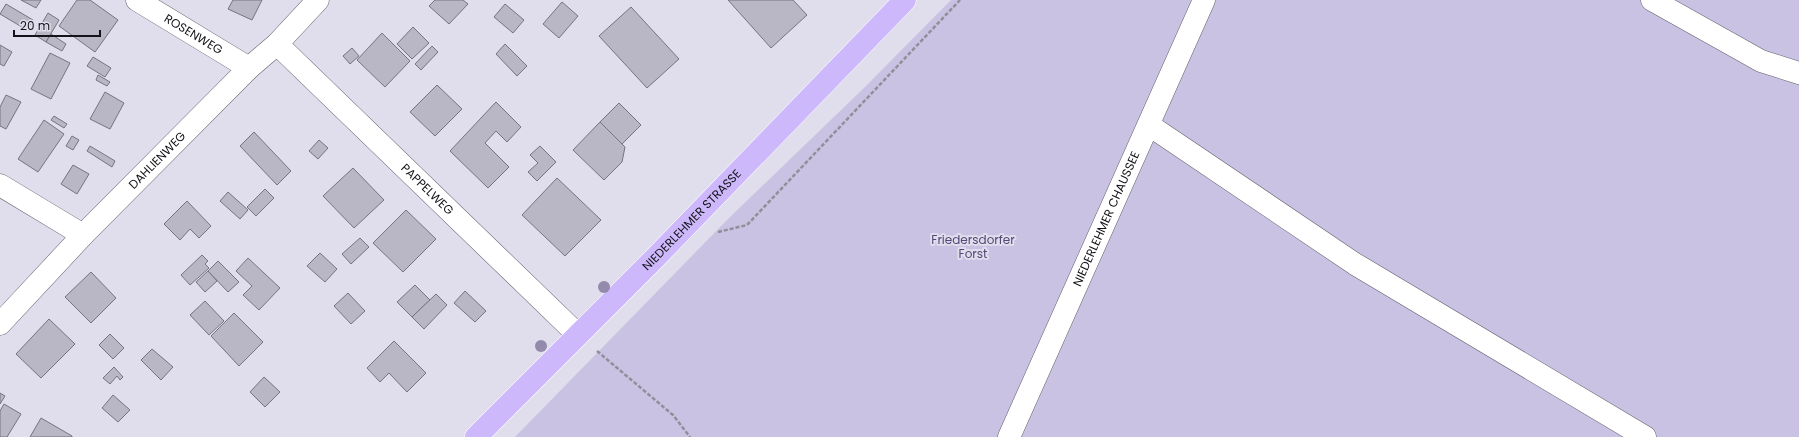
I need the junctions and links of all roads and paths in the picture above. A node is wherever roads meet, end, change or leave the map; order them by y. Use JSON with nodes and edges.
{"nodes":[{"id":1,"x":137,"y":0,"type":"edge"},
{"id":2,"x":318,"y":0,"type":"edge"},
{"id":3,"x":905,"y":0,"type":"edge"},
{"id":4,"x":960,"y":0,"type":"edge"},
{"id":5,"x":1204,"y":0,"type":"edge"},
{"id":6,"x":1652,"y":0,"type":"edge"},
{"id":7,"x":278,"y":44,"type":"junction"},
{"id":8,"x":249,"y":68,"type":"junction"},
{"id":9,"x":1799,"y":73,"type":"edge"},
{"id":10,"x":1149,"y":125,"type":"junction"},
{"id":11,"x":0,"y":185,"type":"edge"},
{"id":12,"x":716,"y":232,"type":"dead end"},
{"id":13,"x":83,"y":235,"type":"junction"},
{"id":14,"x":0,"y":324,"type":"edge"},
{"id":15,"x":577,"y":334,"type":"junction"},
{"id":16,"x":476,"y":437,"type":"edge"},
{"id":17,"x":690,"y":437,"type":"edge"},
{"id":18,"x":1009,"y":437,"type":"edge"},
{"id":19,"x":1645,"y":437,"type":"edge"}],
"edges":[{"from":1,"to":8,"type":"street","name":"ROSENWEG"},
{"from":2,"to":7,"type":"street","name":"DAHLIENWEG"},
{"from":3,"to":15,"type":"main road","name":"NIEDERLEHMER STRASSE"},
{"from":4,"to":12,"type":"path"},
{"from":5,"to":10,"type":"street","name":"NIEDERLEHMER CHAUSSEE"},
{"from":6,"to":9,"type":"street"},
{"from":7,"to":8,"type":"street","name":"DAHLIENWEG"},
{"from":7,"to":15,"type":"street","name":"PAPPELWEG"},
{"from":8,"to":13,"type":"street","name":"DAHLIENWEG"},
{"from":10,"to":18,"type":"street","name":"NIEDERLEHMER CHAUSSEE"},
{"from":10,"to":19,"type":"street"},
{"from":11,"to":13,"type":"street"},
{"from":13,"to":14,"type":"street","name":"DAHLIENWEG"},
{"from":15,"to":16,"type":"main road","name":"NIEDERLEHMER STRASSE"},
{"from":15,"to":17,"type":"path"}]}
